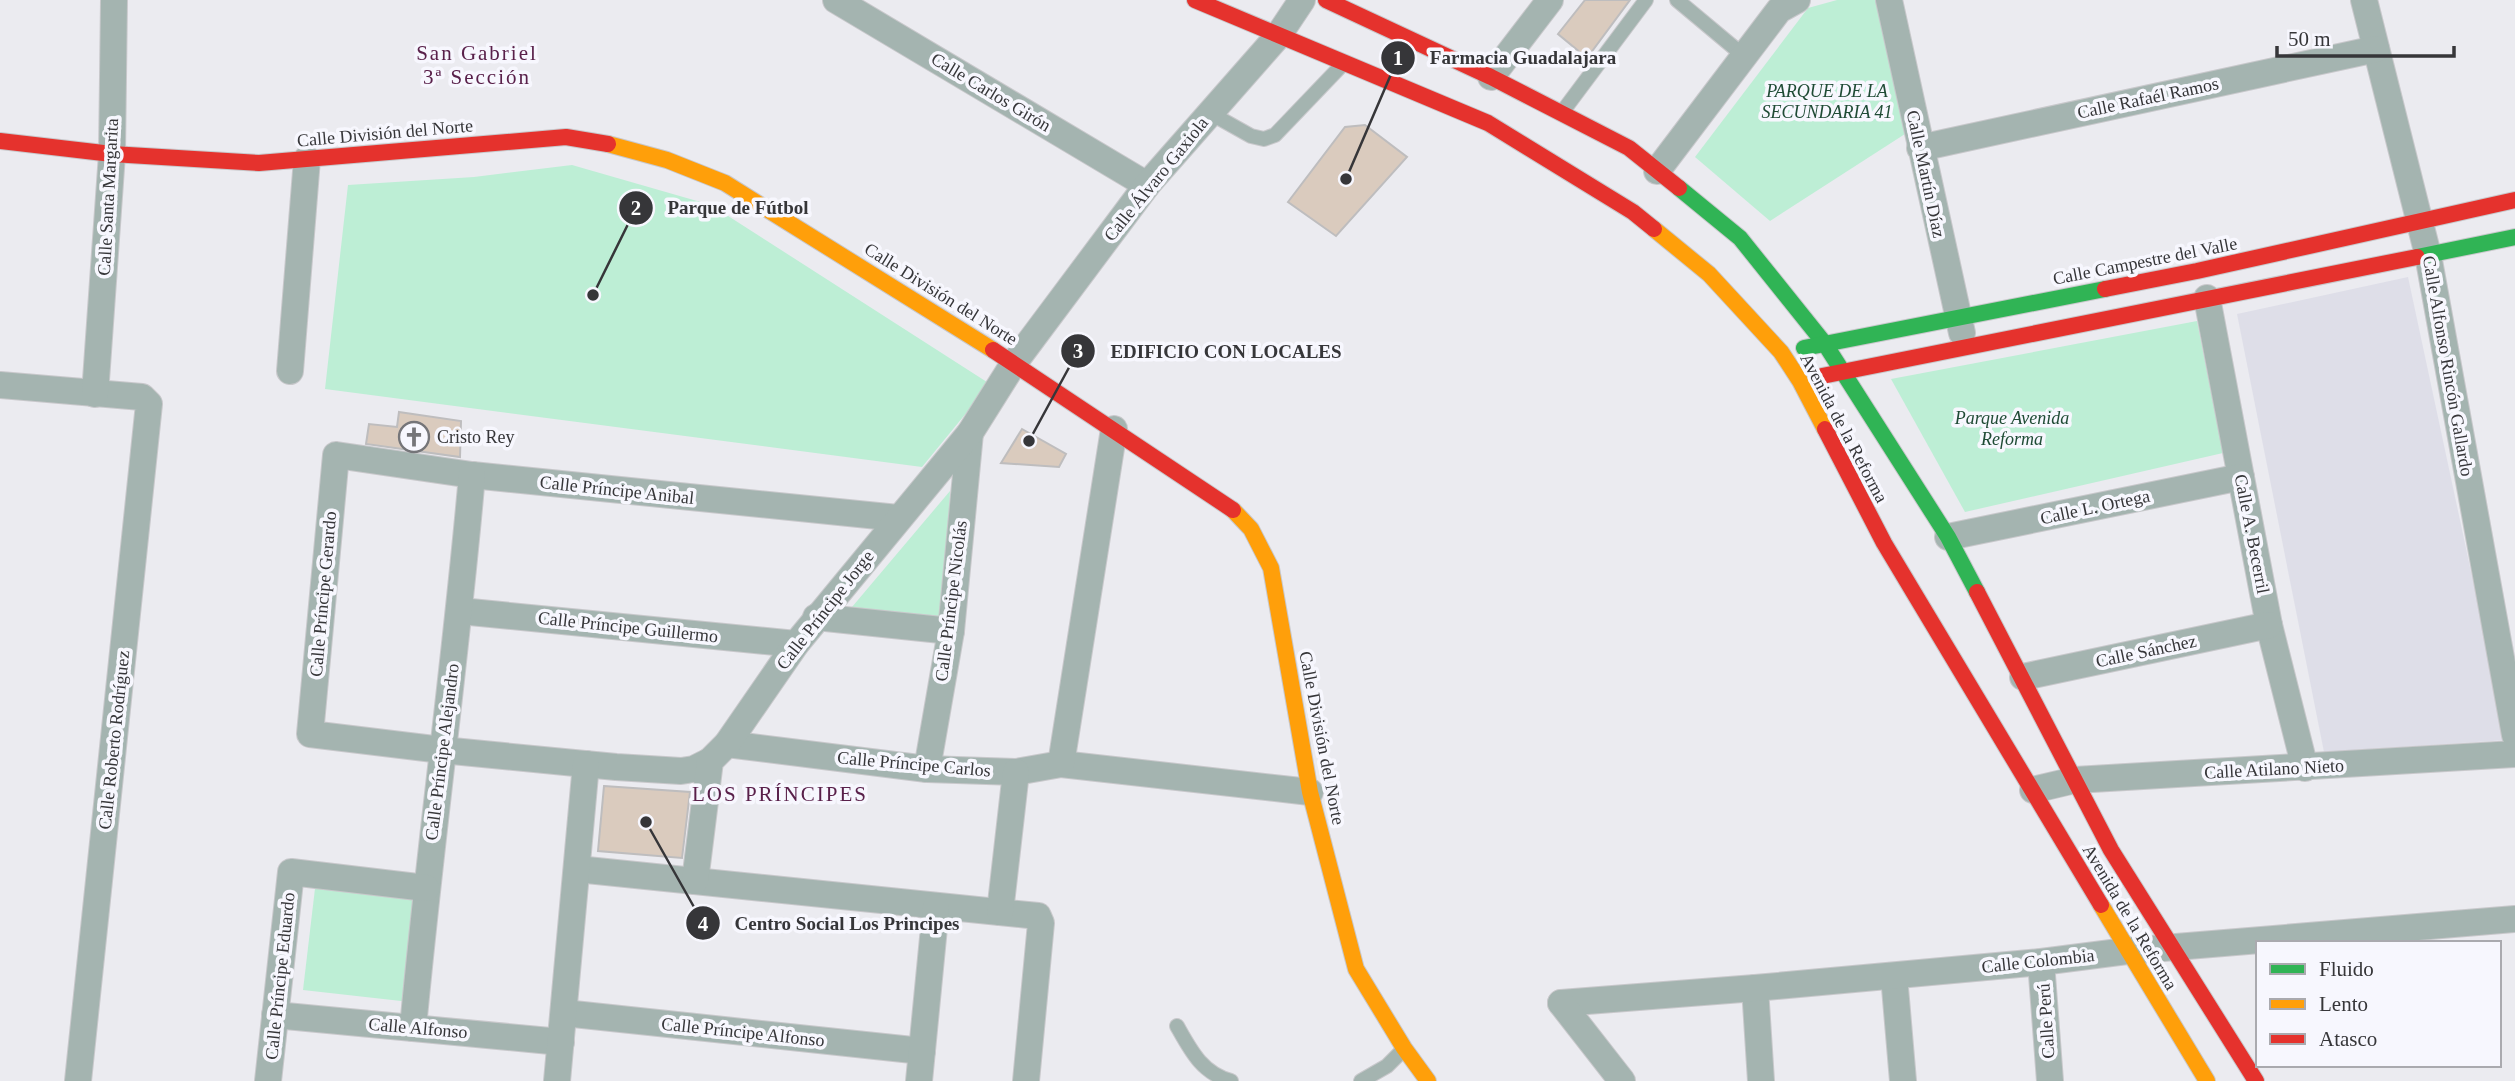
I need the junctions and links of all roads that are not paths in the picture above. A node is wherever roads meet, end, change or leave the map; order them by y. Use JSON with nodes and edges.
{"nodes":[{"id":1,"x":114,"y":0,"type":"edge"},
{"id":2,"x":836,"y":0,"type":"edge"},
{"id":3,"x":1195,"y":0,"type":"edge"},
{"id":4,"x":1302,"y":0,"type":"edge"},
{"id":5,"x":1326,"y":0,"type":"edge"},
{"id":6,"x":1550,"y":0,"type":"edge"},
{"id":7,"x":1647,"y":0,"type":"edge"},
{"id":8,"x":1676,"y":0,"type":"edge"},
{"id":9,"x":1797,"y":0,"type":"edge"},
{"id":10,"x":1889,"y":0,"type":"edge"},
{"id":11,"x":2364,"y":0,"type":"edge"},
{"id":12,"x":1278,"y":36,"type":"junction"},
{"id":13,"x":2376,"y":49,"type":"junction"},
{"id":14,"x":1744,"y":56,"type":"junction"},
{"id":15,"x":1343,"y":64,"type":"junction"},
{"id":16,"x":1491,"y":77,"type":"junction"},
{"id":17,"x":1210,"y":113,"type":"junction"},
{"id":18,"x":1561,"y":113,"type":"junction"},
{"id":19,"x":0,"y":141,"type":"edge"},
{"id":20,"x":1920,"y":148,"type":"junction"},
{"id":21,"x":112,"y":154,"type":"junction"},
{"id":22,"x":307,"y":159,"type":"junction"},
{"id":23,"x":1657,"y":171,"type":"junction"},
{"id":24,"x":1147,"y":185,"type":"junction"},
{"id":25,"x":2515,"y":200,"type":"edge"},
{"id":26,"x":2421,"y":220,"type":"junction"},
{"id":27,"x":2515,"y":237,"type":"edge"},
{"id":28,"x":2428,"y":255,"type":"junction"},
{"id":29,"x":2207,"y":298,"type":"junction"},
{"id":30,"x":1958,"y":317,"type":"junction"},
{"id":31,"x":1825,"y":344,"type":"junction"},
{"id":32,"x":1964,"y":347,"type":"junction"},
{"id":33,"x":1781,"y":352,"type":"junction"},
{"id":34,"x":1014,"y":363,"type":"junction"},
{"id":35,"x":290,"y":371,"type":"dead end"},
{"id":36,"x":1844,"y":372,"type":"junction"},
{"id":37,"x":1800,"y":381,"type":"junction"},
{"id":38,"x":0,"y":385,"type":"edge"},
{"id":39,"x":95,"y":394,"type":"junction"},
{"id":40,"x":1114,"y":429,"type":"junction"},
{"id":41,"x":970,"y":433,"type":"junction"},
{"id":42,"x":336,"y":455,"type":"joint"},
{"id":43,"x":472,"y":475,"type":"junction"},
{"id":44,"x":2241,"y":477,"type":"junction"},
{"id":45,"x":898,"y":518,"type":"junction"},
{"id":46,"x":1948,"y":537,"type":"junction"},
{"id":47,"x":460,"y":611,"type":"junction"},
{"id":48,"x":816,"y":617,"type":"junction"},
{"id":49,"x":2269,"y":625,"type":"junction"},
{"id":50,"x":951,"y":631,"type":"junction"},
{"id":51,"x":796,"y":643,"type":"junction"},
{"id":52,"x":2023,"y":677,"type":"junction"},
{"id":53,"x":310,"y":734,"type":"joint"},
{"id":54,"x":2515,"y":735,"type":"edge"},
{"id":55,"x":442,"y":750,"type":"junction"},
{"id":56,"x":718,"y":753,"type":"junction"},
{"id":57,"x":2515,"y":754,"type":"edge"},
{"id":58,"x":586,"y":764,"type":"junction"},
{"id":59,"x":1061,"y":764,"type":"junction"},
{"id":60,"x":2305,"y":768,"type":"junction"},
{"id":61,"x":927,"y":769,"type":"junction"},
{"id":62,"x":1016,"y":772,"type":"junction"},
{"id":63,"x":2075,"y":780,"type":"junction"},
{"id":64,"x":2033,"y":790,"type":"junction"},
{"id":65,"x":1310,"y":792,"type":"junction"},
{"id":66,"x":576,"y":869,"type":"junction"},
{"id":67,"x":695,"y":881,"type":"junction"},
{"id":68,"x":426,"y":888,"type":"junction"},
{"id":69,"x":936,"y":907,"type":"junction"},
{"id":70,"x":1000,"y":912,"type":"junction"},
{"id":71,"x":2515,"y":919,"type":"edge"},
{"id":72,"x":2171,"y":948,"type":"junction"},
{"id":73,"x":2127,"y":951,"type":"junction"},
{"id":74,"x":2041,"y":962,"type":"junction"},
{"id":75,"x":1894,"y":976,"type":"junction"},
{"id":76,"x":1755,"y":988,"type":"junction"},
{"id":77,"x":564,"y":1013,"type":"junction"},
{"id":78,"x":275,"y":1014,"type":"junction"},
{"id":79,"x":1177,"y":1026,"type":"dead end"},
{"id":80,"x":413,"y":1028,"type":"junction"},
{"id":81,"x":561,"y":1042,"type":"junction"},
{"id":82,"x":1404,"y":1048,"type":"junction"},
{"id":83,"x":922,"y":1051,"type":"junction"},
{"id":84,"x":78,"y":1081,"type":"edge"},
{"id":85,"x":268,"y":1081,"type":"edge"},
{"id":86,"x":558,"y":1081,"type":"edge"},
{"id":87,"x":919,"y":1081,"type":"edge"},
{"id":88,"x":1026,"y":1081,"type":"edge"},
{"id":89,"x":1231,"y":1081,"type":"edge"},
{"id":90,"x":1361,"y":1081,"type":"edge"},
{"id":91,"x":1428,"y":1081,"type":"edge"},
{"id":92,"x":1622,"y":1081,"type":"edge"},
{"id":93,"x":1761,"y":1081,"type":"edge"},
{"id":94,"x":1903,"y":1081,"type":"edge"},
{"id":95,"x":2050,"y":1081,"type":"edge"},
{"id":96,"x":2207,"y":1081,"type":"edge"},
{"id":97,"x":2256,"y":1081,"type":"edge"}],
"edges":[{"from":1,"to":21,"type":"street","name":"Calle Santa Margarita"},
{"from":2,"to":24,"type":"street","name":"Calle Carlos Girón"},
{"from":3,"to":12,"type":"street","name":"Avenida de la Reforma"},
{"from":4,"to":12,"type":"street","name":"Calle Álvaro Gaxiola"},
{"from":5,"to":16,"type":"street","name":"Avenida de la Reforma"},
{"from":6,"to":16,"type":"street"},
{"from":7,"to":18,"type":"lane"},
{"from":8,"to":14,"type":"lane"},
{"from":9,"to":14,"type":"street"},
{"from":10,"to":20,"type":"street","name":"Calle Martín Díaz"},
{"from":11,"to":13,"type":"street","name":"Calle Alfonso Rincón Gallardo"},
{"from":12,"to":15,"type":"street","name":"Avenida de la Reforma"},
{"from":12,"to":17,"type":"street","name":"Calle Álvaro Gaxiola"},
{"from":13,"to":20,"type":"street","name":"Calle Rafaél Ramos"},
{"from":13,"to":26,"type":"street","name":"Calle Alfonso Rincón Gallardo"},
{"from":14,"to":23,"type":"street"},
{"from":15,"to":17,"type":"lane"},
{"from":15,"to":33,"type":"street","name":"Avenida de la Reforma"},
{"from":16,"to":18,"type":"street","name":"Avenida de la Reforma"},
{"from":17,"to":24,"type":"street","name":"Calle Álvaro Gaxiola"},
{"from":18,"to":23,"type":"street","name":"Avenida de la Reforma"},
{"from":19,"to":21,"type":"street","name":"Calle División del Norte"},
{"from":20,"to":30,"type":"street","name":"Calle Martín Díaz"},
{"from":21,"to":22,"type":"street","name":"Calle División del Norte"},
{"from":21,"to":39,"type":"street","name":"Calle Santa Margarita"},
{"from":22,"to":34,"type":"street","name":"Calle División del Norte"},
{"from":22,"to":35,"type":"street"},
{"from":23,"to":31,"type":"street","name":"Avenida de la Reforma"},
{"from":24,"to":34,"type":"street","name":"Calle Álvaro Gaxiola"},
{"from":25,"to":26,"type":"street","name":"Calle Campestre del Valle"},
{"from":26,"to":28,"type":"street","name":"Calle Alfonso Rincón Gallardo"},
{"from":26,"to":30,"type":"street","name":"Calle Campestre del Valle"},
{"from":27,"to":28,"type":"street"},
{"from":28,"to":29,"type":"street"},
{"from":28,"to":54,"type":"street","name":"Calle Alfonso Rincón Gallardo"},
{"from":29,"to":32,"type":"street"},
{"from":29,"to":44,"type":"street","name":"Calle A. Becerril"},
{"from":30,"to":31,"type":"street","name":"Calle Campestre del Valle"},
{"from":30,"to":32,"type":"street","name":"Calle Martín Díaz"},
{"from":31,"to":33,"type":"street","name":"Calle Campestre del Valle"},
{"from":31,"to":36,"type":"street","name":"Avenida de la Reforma"},
{"from":32,"to":36,"type":"street"},
{"from":33,"to":37,"type":"street","name":"Avenida de la Reforma"},
{"from":34,"to":40,"type":"street","name":"Calle División del Norte"},
{"from":34,"to":41,"type":"street","name":"Calle Príncipe Jorge"},
{"from":36,"to":37,"type":"street"},
{"from":36,"to":46,"type":"street","name":"Avenida de la Reforma"},
{"from":37,"to":64,"type":"street","name":"Avenida de la Reforma"},
{"from":38,"to":39,"type":"street"},
{"from":39,"to":84,"type":"street","name":"Calle Roberto Rodríguez"},
{"from":40,"to":59,"type":"street"},
{"from":40,"to":65,"type":"street","name":"Calle División del Norte"},
{"from":41,"to":45,"type":"street","name":"Calle Príncipe Jorge"},
{"from":41,"to":50,"type":"street","name":"Calle Príncipe Nicolás"},
{"from":42,"to":43,"type":"street","name":"Calle Príncipe Anibal"},
{"from":42,"to":53,"type":"street","name":"Calle Príncipe Gerardo"},
{"from":43,"to":45,"type":"street","name":"Calle Príncipe Anibal"},
{"from":43,"to":47,"type":"street","name":"Calle Príncipe Alejandro"},
{"from":44,"to":46,"type":"street","name":"Calle L. Ortega"},
{"from":44,"to":49,"type":"street","name":"Calle A. Becerril"},
{"from":45,"to":48,"type":"street","name":"Calle Príncipe Jorge"},
{"from":46,"to":52,"type":"street","name":"Avenida de la Reforma"},
{"from":47,"to":51,"type":"street","name":"Calle Príncipe Guillermo"},
{"from":47,"to":55,"type":"street","name":"Calle Príncipe Alejandro"},
{"from":48,"to":50,"type":"street"},
{"from":48,"to":51,"type":"street","name":"Calle Príncipe Jorge"},
{"from":49,"to":52,"type":"street","name":"Calle Sánchez"},
{"from":49,"to":60,"type":"street","name":"Calle A. Becerril"},
{"from":50,"to":61,"type":"street","name":"Calle Príncipe Nicolás"},
{"from":51,"to":56,"type":"street","name":"Calle Príncipe Jorge"},
{"from":52,"to":63,"type":"street","name":"Avenida de la Reforma"},
{"from":53,"to":55,"type":"street","name":"Calle Príncipe Carlos"},
{"from":55,"to":58,"type":"street","name":"Calle Príncipe Carlos"},
{"from":55,"to":68,"type":"street","name":"Calle Príncipe Alejandro"},
{"from":56,"to":58,"type":"street","name":"Calle Príncipe Carlos"},
{"from":56,"to":61,"type":"street","name":"Calle Príncipe Carlos"},
{"from":56,"to":67,"type":"street","name":"Calle Príncipe Jorge"},
{"from":57,"to":60,"type":"street","name":"Calle Atilano Nieto"},
{"from":58,"to":66,"type":"street"},
{"from":59,"to":62,"type":"street","name":"Calle Príncipe Carlos"},
{"from":59,"to":65,"type":"street","name":"Calle Príncipe Carlos"},
{"from":60,"to":63,"type":"street","name":"Calle Atilano Nieto"},
{"from":61,"to":62,"type":"street","name":"Calle Príncipe Carlos"},
{"from":62,"to":70,"type":"street"},
{"from":63,"to":64,"type":"street","name":"Calle Atilano Nieto"},
{"from":63,"to":72,"type":"street","name":"Avenida de la Reforma"},
{"from":64,"to":73,"type":"street","name":"Avenida de la Reforma"},
{"from":65,"to":82,"type":"street","name":"Calle División del Norte"},
{"from":66,"to":67,"type":"street"},
{"from":66,"to":77,"type":"street"},
{"from":67,"to":69,"type":"street"},
{"from":68,"to":78,"type":"street","name":"Calle Príncipe Eduardo"},
{"from":68,"to":80,"type":"street","name":"Calle Príncipe Alejandro"},
{"from":69,"to":70,"type":"street"},
{"from":69,"to":83,"type":"street"},
{"from":70,"to":88,"type":"street"},
{"from":71,"to":72,"type":"street","name":"Calle Colombia"},
{"from":72,"to":73,"type":"street","name":"Calle Colombia"},
{"from":72,"to":97,"type":"street","name":"Avenida de la Reforma"},
{"from":73,"to":74,"type":"street","name":"Calle Colombia"},
{"from":73,"to":96,"type":"street","name":"Avenida de la Reforma"},
{"from":74,"to":75,"type":"street","name":"Calle Colombia"},
{"from":74,"to":95,"type":"street","name":"Calle Perú"},
{"from":75,"to":76,"type":"street","name":"Calle Colombia"},
{"from":75,"to":94,"type":"street"},
{"from":76,"to":92,"type":"street","name":"Calle Colombia"},
{"from":76,"to":93,"type":"street"},
{"from":77,"to":81,"type":"street"},
{"from":77,"to":83,"type":"street","name":"Calle Príncipe Alfonso"},
{"from":78,"to":80,"type":"street","name":"Calle Alfonso"},
{"from":78,"to":85,"type":"street","name":"Calle Príncipe Eduardo"},
{"from":79,"to":89,"type":"lane"},
{"from":80,"to":81,"type":"street","name":"Calle Alfonso"},
{"from":81,"to":86,"type":"street"},
{"from":82,"to":90,"type":"lane"},
{"from":82,"to":91,"type":"street","name":"Calle División del Norte"},
{"from":83,"to":87,"type":"street"}]}
